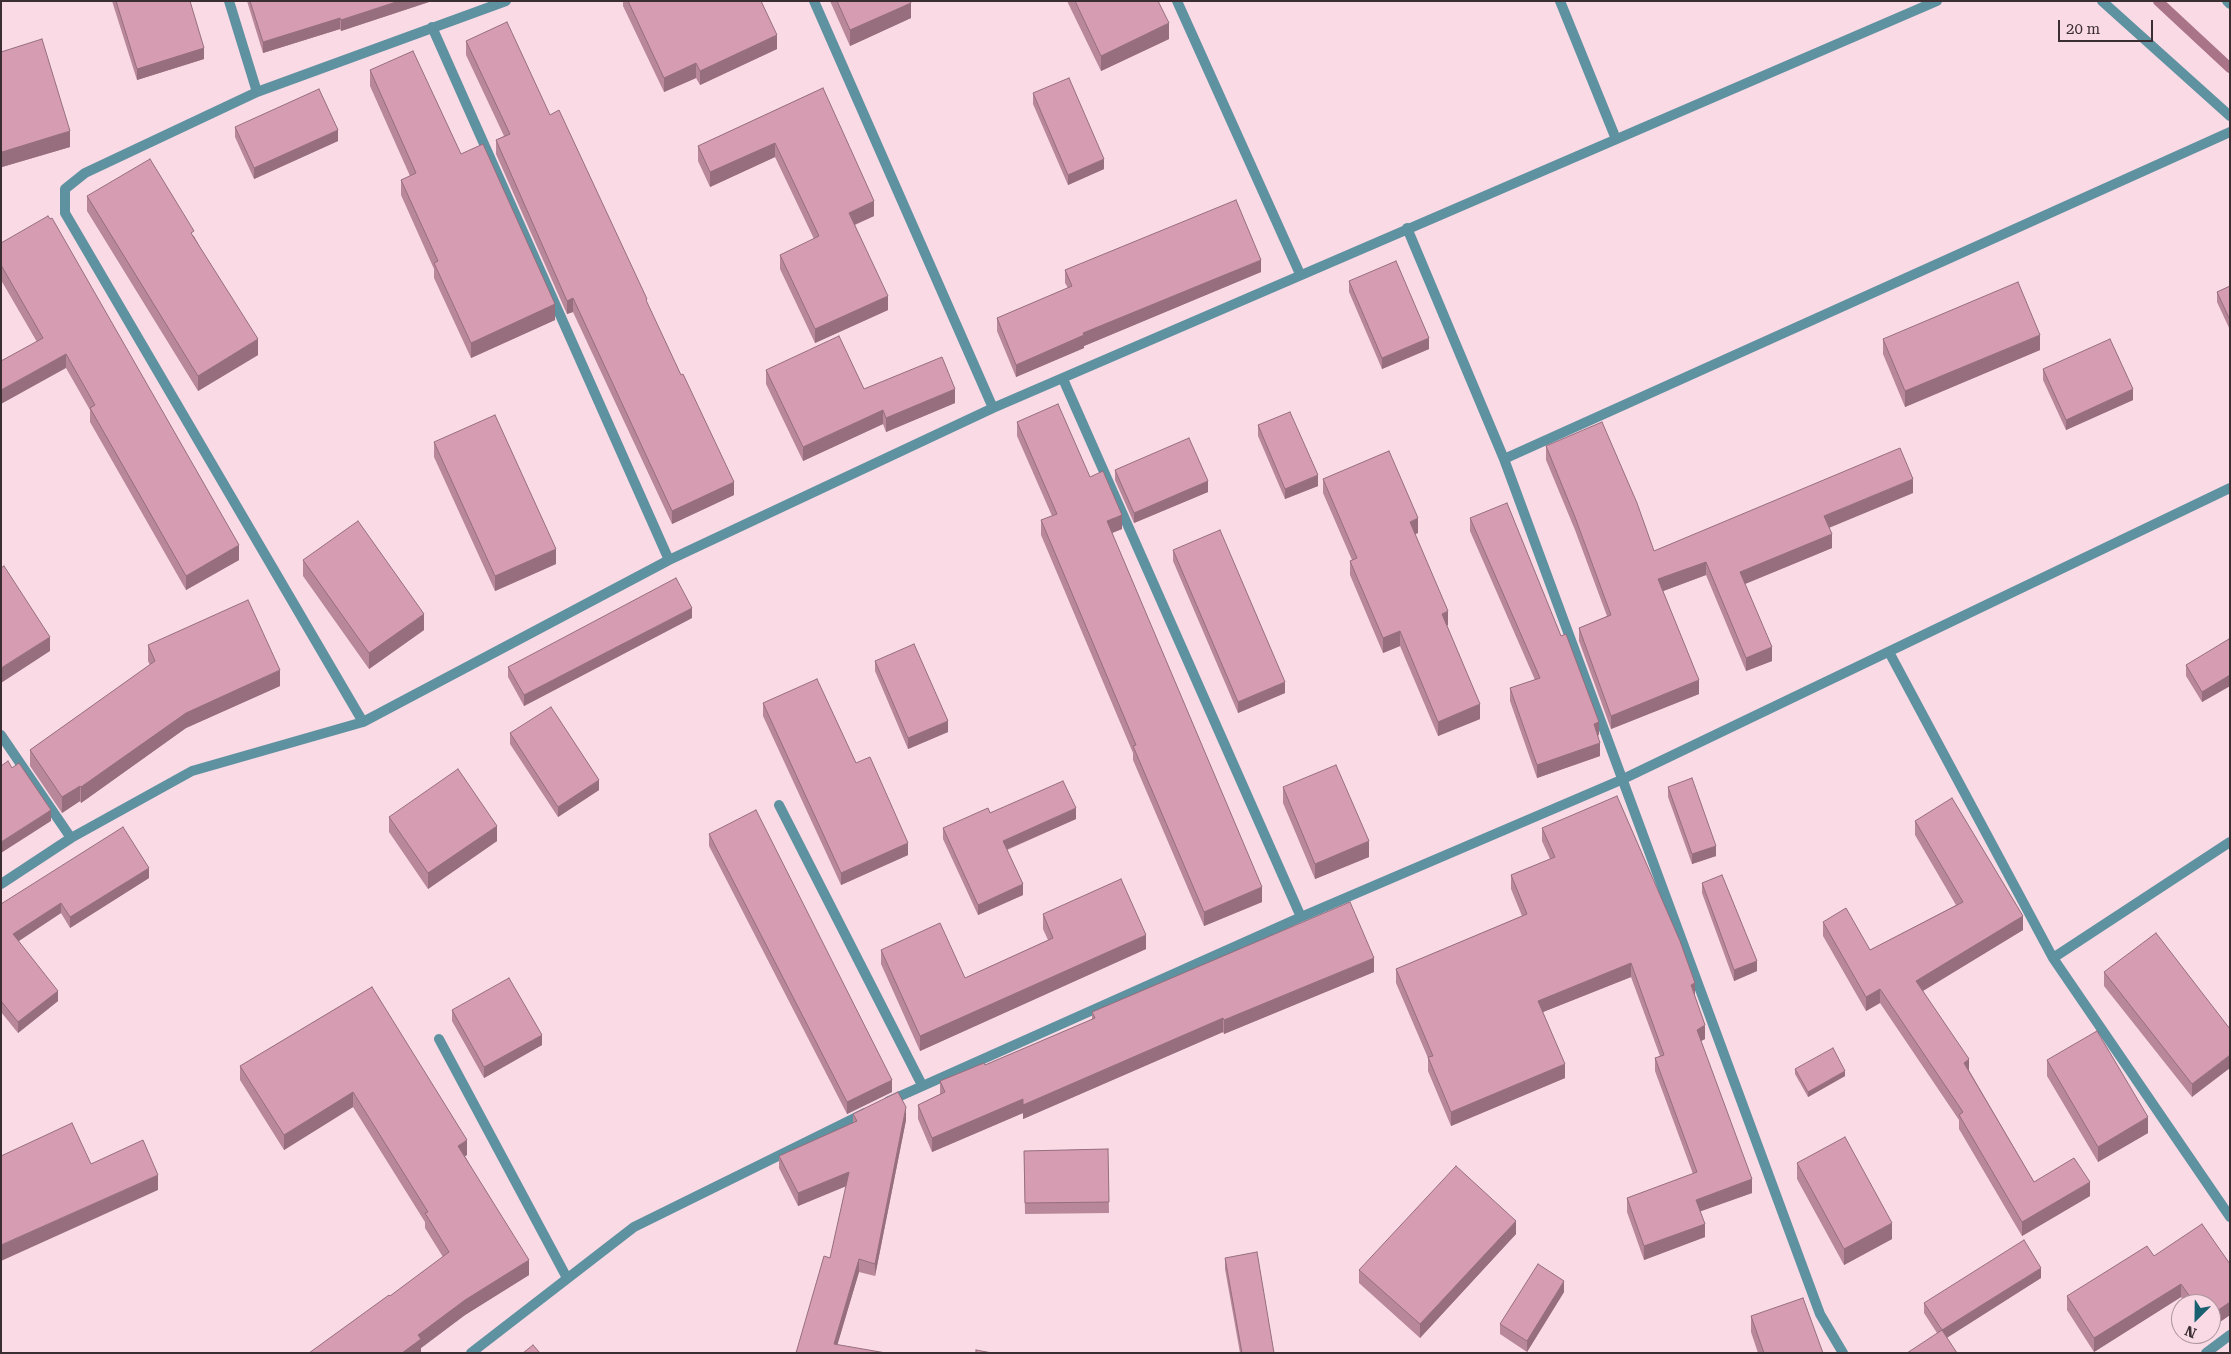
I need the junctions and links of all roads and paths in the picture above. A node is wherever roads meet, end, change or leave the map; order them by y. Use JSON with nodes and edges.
{"nodes":[{"id":1,"x":229,"y":1,"type":"edge"},
{"id":2,"x":506,"y":1,"type":"edge"},
{"id":3,"x":814,"y":1,"type":"edge"},
{"id":4,"x":1177,"y":1,"type":"edge"},
{"id":5,"x":1560,"y":1,"type":"edge"},
{"id":6,"x":1937,"y":1,"type":"edge"},
{"id":7,"x":2102,"y":1,"type":"edge"},
{"id":8,"x":432,"y":27,"type":"junction"},
{"id":9,"x":257,"y":92,"type":"junction"},
{"id":10,"x":2230,"y":116,"type":"edge"},
{"id":11,"x":2230,"y":132,"type":"edge"},
{"id":12,"x":1616,"y":138,"type":"junction"},
{"id":13,"x":1407,"y":228,"type":"junction"},
{"id":14,"x":1300,"y":274,"type":"junction"},
{"id":15,"x":1062,"y":379,"type":"junction"},
{"id":16,"x":993,"y":408,"type":"junction"},
{"id":17,"x":1504,"y":459,"type":"junction"},
{"id":18,"x":2230,"y":488,"type":"edge"},
{"id":19,"x":669,"y":560,"type":"junction"},
{"id":20,"x":1889,"y":652,"type":"junction"},
{"id":21,"x":363,"y":722,"type":"junction"},
{"id":22,"x":1,"y":735,"type":"edge"},
{"id":23,"x":1621,"y":780,"type":"junction"},
{"id":24,"x":779,"y":805,"type":"dead end"},
{"id":25,"x":71,"y":838,"type":"junction"},
{"id":26,"x":2230,"y":842,"type":"edge"},
{"id":27,"x":1,"y":884,"type":"edge"},
{"id":28,"x":1301,"y":917,"type":"junction"},
{"id":29,"x":2053,"y":958,"type":"junction"},
{"id":30,"x":439,"y":1040,"type":"dead end"},
{"id":31,"x":922,"y":1085,"type":"junction"},
{"id":32,"x":2230,"y":1217,"type":"edge"},
{"id":33,"x":567,"y":1278,"type":"junction"},
{"id":34,"x":2230,"y":1335,"type":"edge"},
{"id":35,"x":471,"y":1353,"type":"edge"},
{"id":36,"x":1843,"y":1353,"type":"edge"},
{"id":37,"x":2206,"y":1353,"type":"edge"}],
"edges":[{"from":1,"to":9,"type":"street"},
{"from":2,"to":8,"type":"street"},
{"from":3,"to":16,"type":"street"},
{"from":4,"to":14,"type":"street"},
{"from":5,"to":12,"type":"street"},
{"from":6,"to":12,"type":"street"},
{"from":7,"to":10,"type":"street"},
{"from":8,"to":9,"type":"street"},
{"from":8,"to":19,"type":"street"},
{"from":9,"to":21,"type":"street"},
{"from":11,"to":17,"type":"street"},
{"from":12,"to":13,"type":"street"},
{"from":13,"to":14,"type":"street"},
{"from":13,"to":17,"type":"street"},
{"from":14,"to":15,"type":"street"},
{"from":15,"to":16,"type":"street"},
{"from":15,"to":28,"type":"street"},
{"from":16,"to":19,"type":"street"},
{"from":17,"to":23,"type":"street"},
{"from":18,"to":20,"type":"street"},
{"from":19,"to":21,"type":"street"},
{"from":20,"to":23,"type":"street"},
{"from":20,"to":29,"type":"street"},
{"from":21,"to":25,"type":"street"},
{"from":22,"to":25,"type":"street"},
{"from":23,"to":28,"type":"street"},
{"from":23,"to":36,"type":"street"},
{"from":24,"to":31,"type":"street"},
{"from":25,"to":27,"type":"street"},
{"from":26,"to":29,"type":"street"},
{"from":28,"to":31,"type":"street"},
{"from":29,"to":32,"type":"street"},
{"from":30,"to":33,"type":"street"},
{"from":31,"to":33,"type":"street"},
{"from":33,"to":35,"type":"street"},
{"from":34,"to":37,"type":"street"}]}
